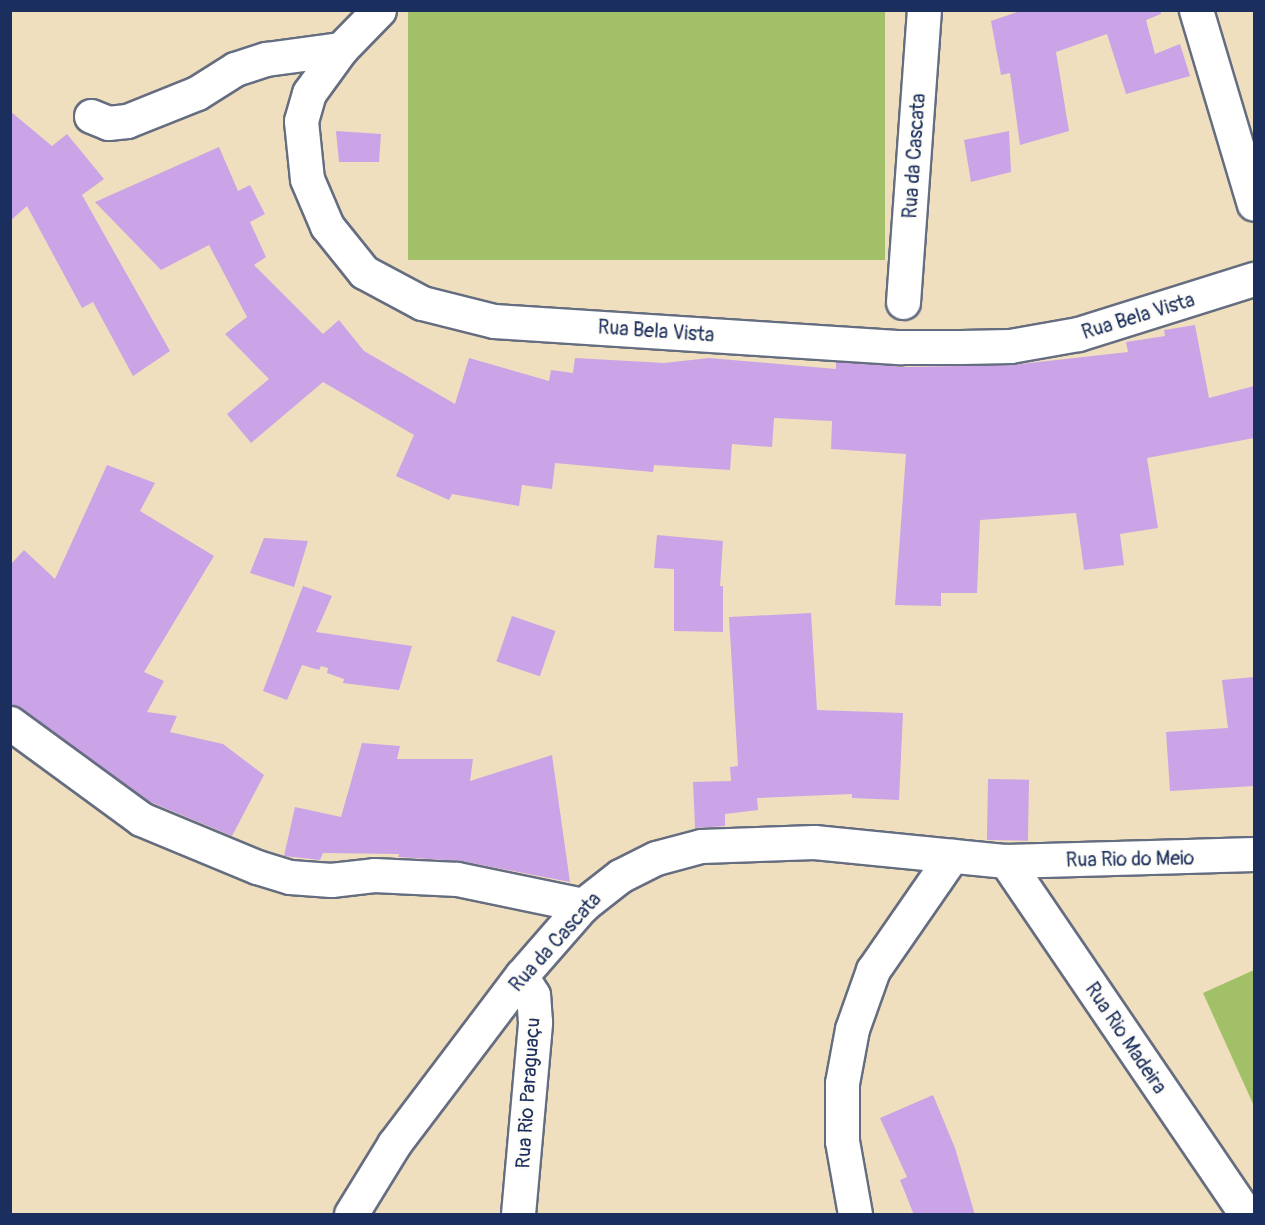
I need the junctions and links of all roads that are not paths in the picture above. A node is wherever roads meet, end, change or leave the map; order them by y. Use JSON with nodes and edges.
{"nodes":[{"id":1,"x":379,"y":10,"type":"edge"},
{"id":2,"x":924,"y":10,"type":"edge"},
{"id":3,"x":1196,"y":10,"type":"edge"},
{"id":4,"x":341,"y":49,"type":"junction"},
{"id":5,"x":91,"y":116,"type":"dead end"},
{"id":6,"x":1254,"y":204,"type":"edge"},
{"id":7,"x":1254,"y":279,"type":"edge"},
{"id":8,"x":903,"y":302,"type":"dead end"},
{"id":9,"x":10,"y":723,"type":"edge"},
{"id":10,"x":1254,"y":854,"type":"edge"},
{"id":11,"x":952,"y":856,"type":"junction"},
{"id":12,"x":1006,"y":861,"type":"junction"},
{"id":13,"x":583,"y":905,"type":"junction"},
{"id":14,"x":521,"y":976,"type":"junction"},
{"id":15,"x":351,"y":1215,"type":"edge"},
{"id":16,"x":518,"y":1215,"type":"edge"},
{"id":17,"x":855,"y":1215,"type":"edge"},
{"id":18,"x":1246,"y":1215,"type":"edge"}],
"edges":[{"from":1,"to":4,"type":"street","name":"Rua Bela Vista"},
{"from":2,"to":8,"type":"street","name":"Rua da Cascata"},
{"from":3,"to":6,"type":"street"},
{"from":4,"to":5,"type":"street"},
{"from":4,"to":7,"type":"street","name":"Rua Bela Vista"},
{"from":9,"to":13,"type":"street"},
{"from":10,"to":12,"type":"street","name":"Rua Rio do Meio"},
{"from":11,"to":12,"type":"street","name":"Rua da Cascata"},
{"from":11,"to":13,"type":"street","name":"Rua da Cascata"},
{"from":11,"to":17,"type":"street"},
{"from":12,"to":18,"type":"street","name":"Rua Rio Madeira"},
{"from":13,"to":14,"type":"street","name":"Rua da Cascata"},
{"from":14,"to":15,"type":"street","name":"Rua da Cascata"},
{"from":14,"to":16,"type":"street","name":"Rua Rio Paraguaçu"}]}
